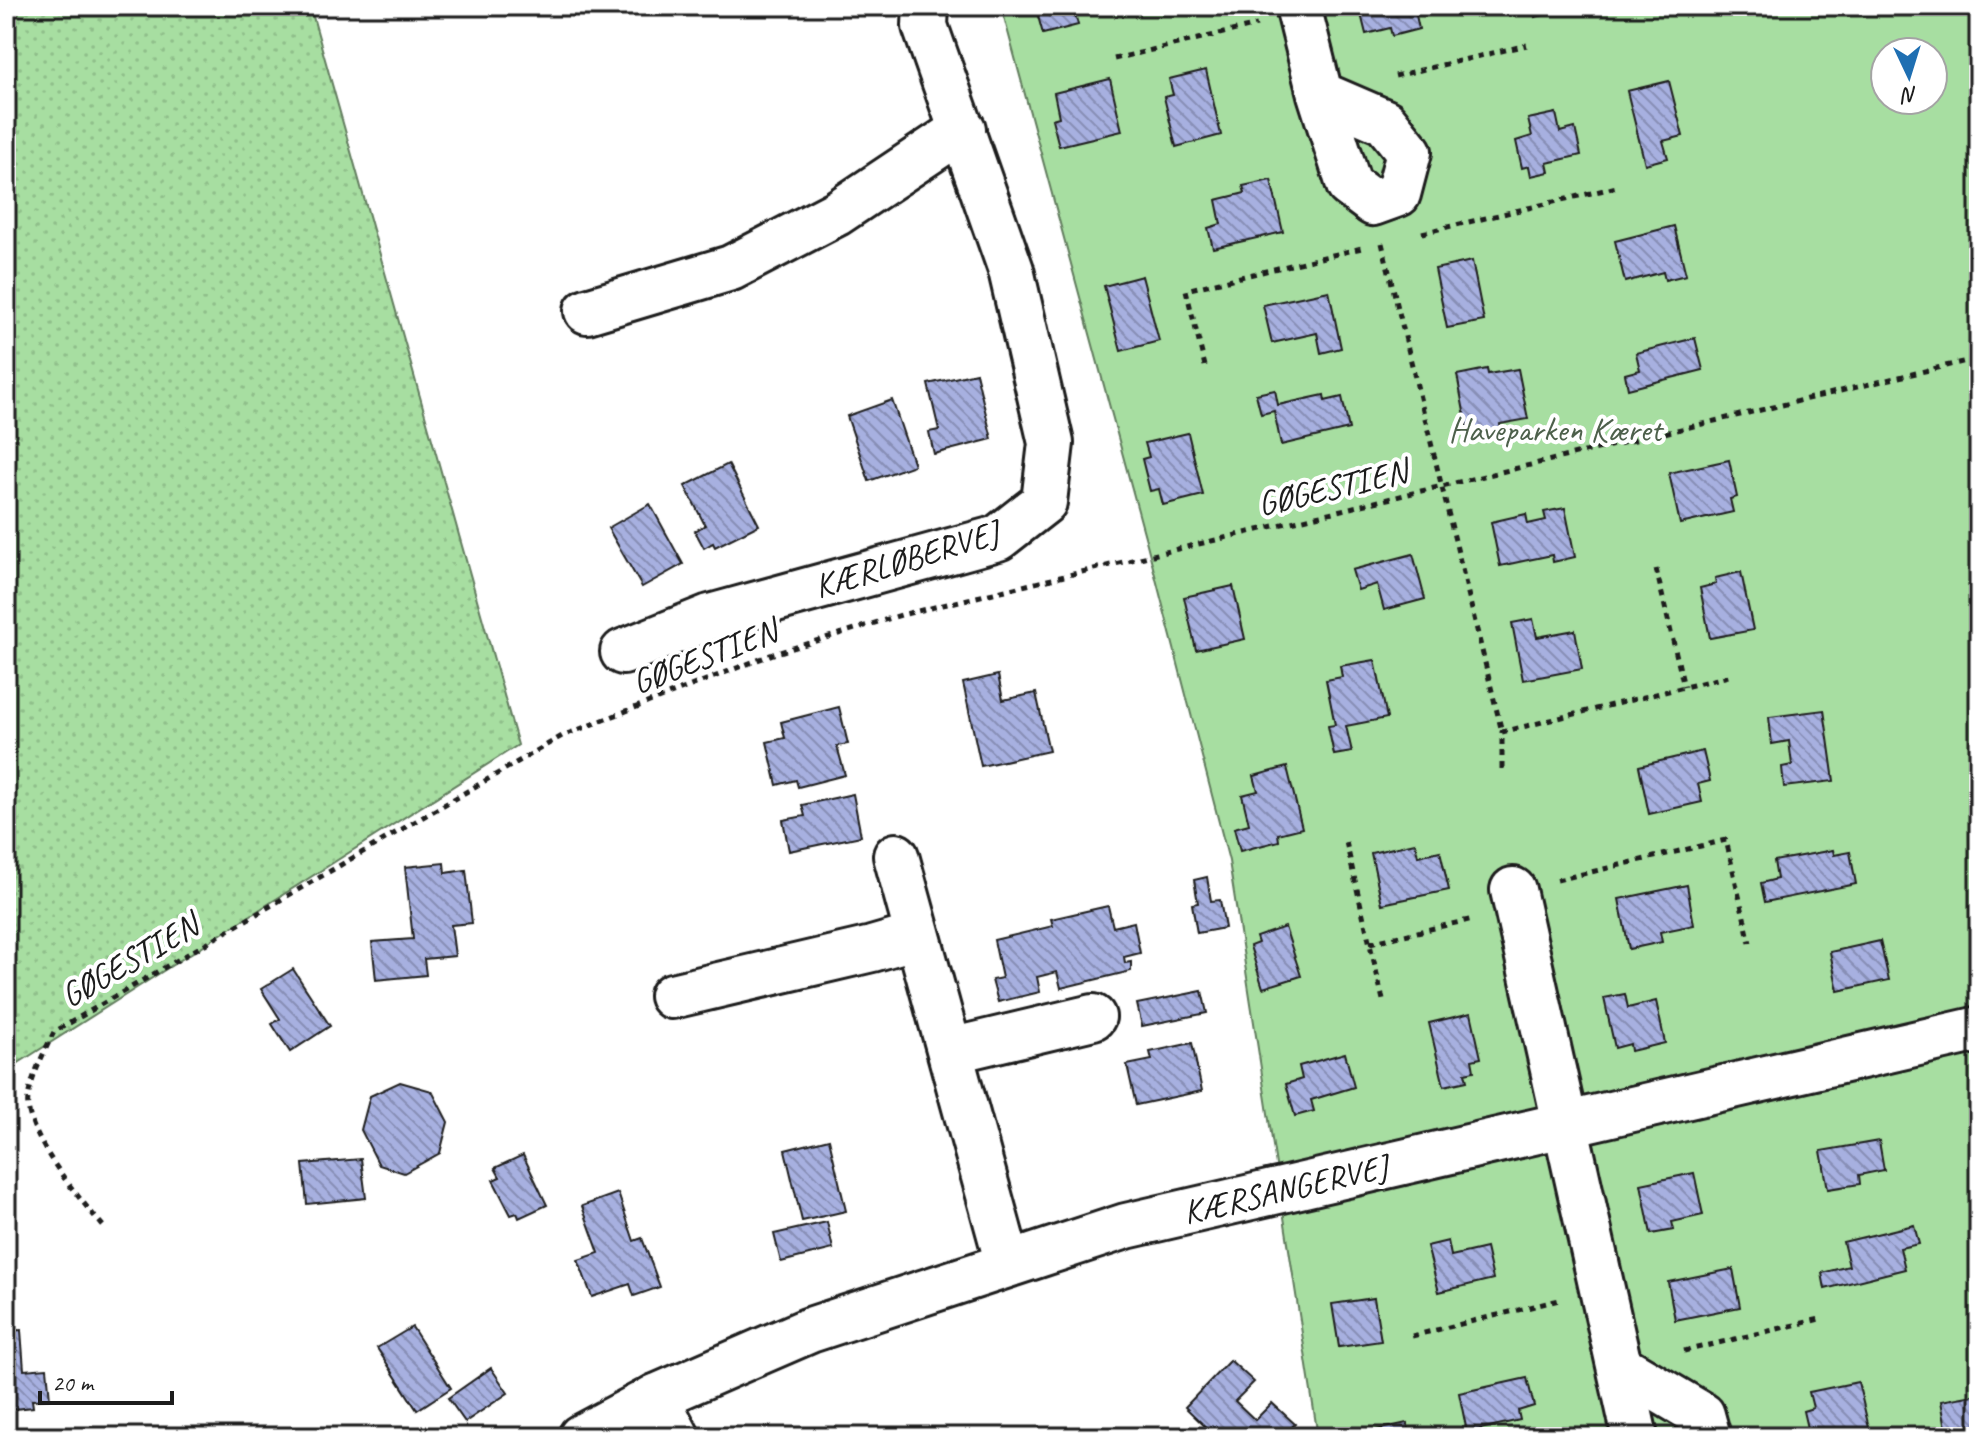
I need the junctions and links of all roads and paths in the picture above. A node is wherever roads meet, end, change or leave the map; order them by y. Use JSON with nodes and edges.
{"nodes":[{"id":1,"x":926,"y":6,"type":"edge"},
{"id":2,"x":1299,"y":10,"type":"edge"},
{"id":3,"x":1527,"y":45,"type":"dead end"},
{"id":4,"x":1114,"y":59,"type":"dead end"},
{"id":5,"x":1394,"y":76,"type":"dead end"},
{"id":6,"x":1320,"y":94,"type":"junction"},
{"id":7,"x":963,"y":129,"type":"junction"},
{"id":8,"x":1617,"y":187,"type":"dead end"},
{"id":9,"x":1378,"y":223,"type":"junction"},
{"id":10,"x":1412,"y":236,"type":"dead end"},
{"id":11,"x":1397,"y":239,"type":"dead end"},
{"id":12,"x":587,"y":311,"type":"dead end"},
{"id":13,"x":1979,"y":358,"type":"edge"},
{"id":14,"x":1205,"y":366,"type":"dead end"},
{"id":15,"x":1442,"y":486,"type":"junction"},
{"id":16,"x":1656,"y":569,"type":"dead end"},
{"id":17,"x":623,"y":652,"type":"dead end"},
{"id":18,"x":1733,"y":675,"type":"dead end"},
{"id":19,"x":1684,"y":687,"type":"junction"},
{"id":20,"x":1502,"y":732,"type":"junction"},
{"id":21,"x":1502,"y":769,"type":"dead end"},
{"id":22,"x":1346,"y":842,"type":"dead end"},
{"id":23,"x":896,"y":856,"type":"dead end"},
{"id":24,"x":1515,"y":899,"type":"junction"},
{"id":25,"x":917,"y":936,"type":"junction"},
{"id":26,"x":1370,"y":943,"type":"junction"},
{"id":27,"x":1750,"y":943,"type":"dead end"},
{"id":28,"x":672,"y":996,"type":"dead end"},
{"id":29,"x":1383,"y":1000,"type":"dead end"},
{"id":30,"x":1093,"y":1017,"type":"dead end"},
{"id":31,"x":1979,"y":1029,"type":"edge"},
{"id":32,"x":950,"y":1051,"type":"junction"},
{"id":33,"x":1564,"y":1124,"type":"junction"},
{"id":34,"x":103,"y":1226,"type":"dead end"},
{"id":35,"x":1008,"y":1264,"type":"junction"},
{"id":36,"x":1602,"y":1290,"type":"junction"},
{"id":37,"x":1820,"y":1319,"type":"dead end"},
{"id":38,"x":1412,"y":1336,"type":"dead end"},
{"id":39,"x":1621,"y":1367,"type":"junction"},
{"id":40,"x":656,"y":1397,"type":"junction"},
{"id":41,"x":581,"y":1437,"type":"edge"},
{"id":42,"x":677,"y":1437,"type":"edge"},
{"id":43,"x":1635,"y":1437,"type":"edge"},
{"id":44,"x":1708,"y":1437,"type":"edge"}],
"edges":[{"from":1,"to":7,"type":"street","name":"KÆRLØBERVEJ"},
{"from":2,"to":4,"type":"path"},
{"from":2,"to":6,"type":"street"},
{"from":3,"to":5,"type":"path"},
{"from":6,"to":9,"type":"street"},
{"from":6,"to":9,"type":"street"},
{"from":7,"to":12,"type":"street"},
{"from":7,"to":17,"type":"street","name":"KÆRLØBERVEJ"},
{"from":8,"to":10,"type":"path"},
{"from":9,"to":11,"type":"path"},
{"from":9,"to":14,"type":"path"},
{"from":9,"to":15,"type":"path"},
{"from":13,"to":15,"type":"path","name":"GØGESTIEN"},
{"from":15,"to":20,"type":"path"},
{"from":15,"to":34,"type":"path","name":"GØGESTIEN"},
{"from":16,"to":19,"type":"path"},
{"from":18,"to":19,"type":"path"},
{"from":19,"to":20,"type":"path"},
{"from":20,"to":21,"type":"path"},
{"from":22,"to":26,"type":"path"},
{"from":23,"to":25,"type":"street"},
{"from":24,"to":26,"type":"path"},
{"from":24,"to":27,"type":"path"},
{"from":24,"to":33,"type":"street"},
{"from":25,"to":28,"type":"street"},
{"from":25,"to":32,"type":"street"},
{"from":26,"to":29,"type":"path"},
{"from":30,"to":32,"type":"street"},
{"from":31,"to":33,"type":"street","name":"KÆRSANGERVEJ"},
{"from":32,"to":35,"type":"street"},
{"from":33,"to":35,"type":"street","name":"KÆRSANGERVEJ"},
{"from":33,"to":36,"type":"street"},
{"from":35,"to":40,"type":"street","name":"KÆRSANGERVEJ"},
{"from":36,"to":38,"type":"path"},
{"from":36,"to":39,"type":"street"},
{"from":37,"to":39,"type":"path"},
{"from":39,"to":43,"type":"street"},
{"from":39,"to":44,"type":"street"},
{"from":40,"to":41,"type":"street","name":"KÆRSANGERVEJ"},
{"from":40,"to":42,"type":"street"}]}
